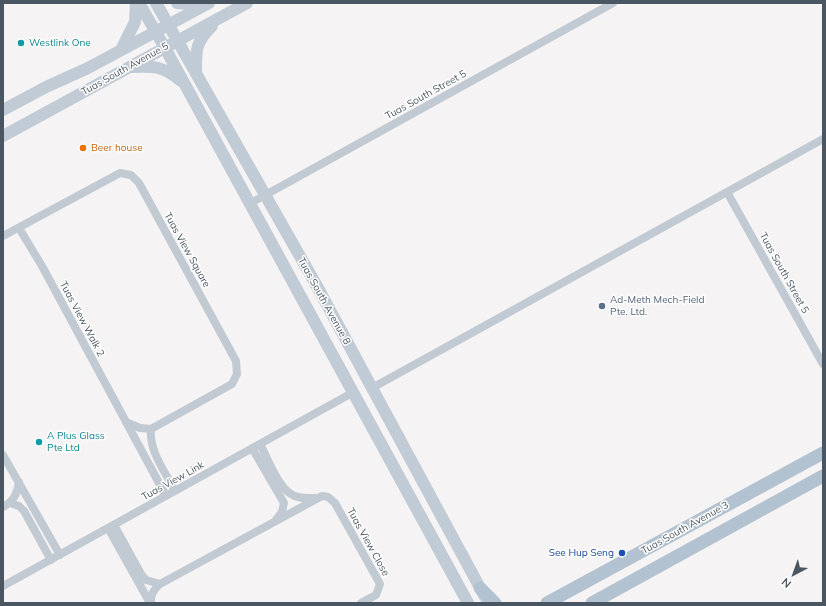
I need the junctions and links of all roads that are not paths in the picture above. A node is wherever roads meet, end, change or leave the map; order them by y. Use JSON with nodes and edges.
{"nodes":[{"id":1,"x":137,"y":3,"type":"edge"},
{"id":2,"x":156,"y":3,"type":"edge"},
{"id":3,"x":177,"y":3,"type":"edge"},
{"id":4,"x":247,"y":3,"type":"edge"},
{"id":5,"x":612,"y":3,"type":"edge"},
{"id":6,"x":207,"y":4,"type":"edge"},
{"id":7,"x":221,"y":17,"type":"junction"},
{"id":8,"x":168,"y":25,"type":"junction"},
{"id":9,"x":155,"y":32,"type":"junction"},
{"id":10,"x":177,"y":41,"type":"junction"},
{"id":11,"x":165,"y":48,"type":"junction"},
{"id":12,"x":121,"y":50,"type":"junction"},
{"id":13,"x":129,"y":67,"type":"junction"},
{"id":14,"x":196,"y":73,"type":"junction"},
{"id":15,"x":184,"y":83,"type":"junction"},
{"id":16,"x":3,"y":110,"type":"edge"},
{"id":17,"x":3,"y":136,"type":"edge"},
{"id":18,"x":823,"y":139,"type":"edge"},
{"id":19,"x":727,"y":192,"type":"junction"},
{"id":20,"x":265,"y":195,"type":"junction"},
{"id":21,"x":249,"y":204,"type":"junction"},
{"id":22,"x":19,"y":228,"type":"junction"},
{"id":23,"x":3,"y":236,"type":"edge"},
{"id":24,"x":823,"y":364,"type":"edge"},
{"id":25,"x":372,"y":388,"type":"junction"},
{"id":26,"x":352,"y":393,"type":"junction"},
{"id":27,"x":126,"y":422,"type":"junction"},
{"id":28,"x":151,"y":429,"type":"junction"},
{"id":29,"x":260,"y":444,"type":"junction"},
{"id":30,"x":252,"y":448,"type":"junction"},
{"id":31,"x":823,"y":453,"type":"edge"},
{"id":32,"x":3,"y":455,"type":"edge"},
{"id":33,"x":823,"y":476,"type":"edge"},
{"id":34,"x":19,"y":482,"type":"junction"},
{"id":35,"x":175,"y":491,"type":"junction"},
{"id":36,"x":166,"y":496,"type":"junction"},
{"id":37,"x":317,"y":498,"type":"junction"},
{"id":38,"x":6,"y":505,"type":"edge"},
{"id":39,"x":274,"y":522,"type":"junction"},
{"id":40,"x":111,"y":526,"type":"junction"},
{"id":41,"x":60,"y":555,"type":"junction"},
{"id":42,"x":50,"y":560,"type":"junction"},
{"id":43,"x":160,"y":584,"type":"junction"},
{"id":44,"x":3,"y":586,"type":"edge"},
{"id":45,"x":480,"y":588,"type":"junction"},
{"id":46,"x":151,"y":603,"type":"edge"},
{"id":47,"x":361,"y":603,"type":"edge"},
{"id":48,"x":468,"y":603,"type":"edge"},
{"id":49,"x":488,"y":603,"type":"edge"},
{"id":50,"x":495,"y":603,"type":"edge"},
{"id":51,"x":547,"y":603,"type":"edge"},
{"id":52,"x":592,"y":603,"type":"edge"}],
"edges":[{"from":1,"to":9,"type":"street","name":"Tuas South Avenue 8"},
{"from":1,"to":12,"type":"street"},
{"from":2,"to":8,"type":"street","name":"Tuas South Avenue 8"},
{"from":3,"to":6,"type":"street"},
{"from":4,"to":7,"type":"street","name":"Tuas South Avenue 5"},
{"from":5,"to":20,"type":"street","name":"Tuas South Street 5"},
{"from":6,"to":8,"type":"street","name":"Tuas South Avenue 5"},
{"from":7,"to":10,"type":"street","name":"Tuas South Avenue 5"},
{"from":7,"to":14,"type":"street"},
{"from":8,"to":9,"type":"street","name":"Tuas South Avenue 5"},
{"from":8,"to":10,"type":"street","name":"Tuas South Avenue 8"},
{"from":9,"to":11,"type":"street","name":"Tuas South Avenue 8"},
{"from":9,"to":12,"type":"street","name":"Tuas South Avenue 5"},
{"from":10,"to":11,"type":"street","name":"Tuas South Avenue 5"},
{"from":10,"to":14,"type":"street","name":"Tuas South Avenue 8"},
{"from":11,"to":13,"type":"street","name":"Tuas South Avenue 5"},
{"from":11,"to":15,"type":"street","name":"Tuas South Avenue 8"},
{"from":12,"to":16,"type":"street","name":"Tuas South Avenue 5"},
{"from":13,"to":15,"type":"street"},
{"from":13,"to":17,"type":"street","name":"Tuas South Avenue 5"},
{"from":14,"to":20,"type":"street","name":"Tuas South Avenue 8"},
{"from":15,"to":21,"type":"street","name":"Tuas South Avenue 8"},
{"from":18,"to":19,"type":"street"},
{"from":19,"to":24,"type":"street","name":"Tuas South Street 5"},
{"from":19,"to":25,"type":"street"},
{"from":20,"to":21,"type":"street","name":"Tuas South Street 5"},
{"from":20,"to":25,"type":"street","name":"Tuas South Avenue 8"},
{"from":21,"to":26,"type":"street","name":"Tuas South Avenue 8"},
{"from":22,"to":23,"type":"street","name":"Tuas View Square"},
{"from":22,"to":27,"type":"street","name":"Tuas View Walk 2"},
{"from":22,"to":28,"type":"street","name":"Tuas View Square"},
{"from":25,"to":45,"type":"street","name":"Tuas South Avenue 8"},
{"from":26,"to":29,"type":"street","name":"Tuas View Link"},
{"from":26,"to":48,"type":"street","name":"Tuas South Avenue 8"},
{"from":27,"to":28,"type":"street"},
{"from":27,"to":36,"type":"street","name":"Tuas View Walk 2"},
{"from":28,"to":35,"type":"street"},
{"from":29,"to":30,"type":"street","name":"Tuas View Link"},
{"from":29,"to":37,"type":"street","name":"Tuas View Close"},
{"from":30,"to":35,"type":"street","name":"Tuas View Link"},
{"from":30,"to":39,"type":"street"},
{"from":31,"to":51,"type":"main road","name":"Tuas South Avenue 3"},
{"from":32,"to":34,"type":"street"},
{"from":33,"to":52,"type":"main road","name":"Tuas South Avenue 3"},
{"from":34,"to":38,"type":"street"},
{"from":34,"to":41,"type":"street"},
{"from":35,"to":36,"type":"street","name":"Tuas View Link"},
{"from":36,"to":40,"type":"street","name":"Tuas View Link"},
{"from":37,"to":39,"type":"street"},
{"from":37,"to":47,"type":"street","name":"Tuas View Close"},
{"from":38,"to":42,"type":"street"},
{"from":39,"to":43,"type":"street"},
{"from":40,"to":41,"type":"street","name":"Tuas View Link"},
{"from":40,"to":43,"type":"street"},
{"from":40,"to":46,"type":"street"},
{"from":41,"to":42,"type":"street","name":"Tuas View Link"},
{"from":42,"to":44,"type":"street","name":"Tuas View Link"},
{"from":43,"to":46,"type":"street"},
{"from":45,"to":49,"type":"street","name":"Tuas South Avenue 8"},
{"from":45,"to":50,"type":"main road"}]}
